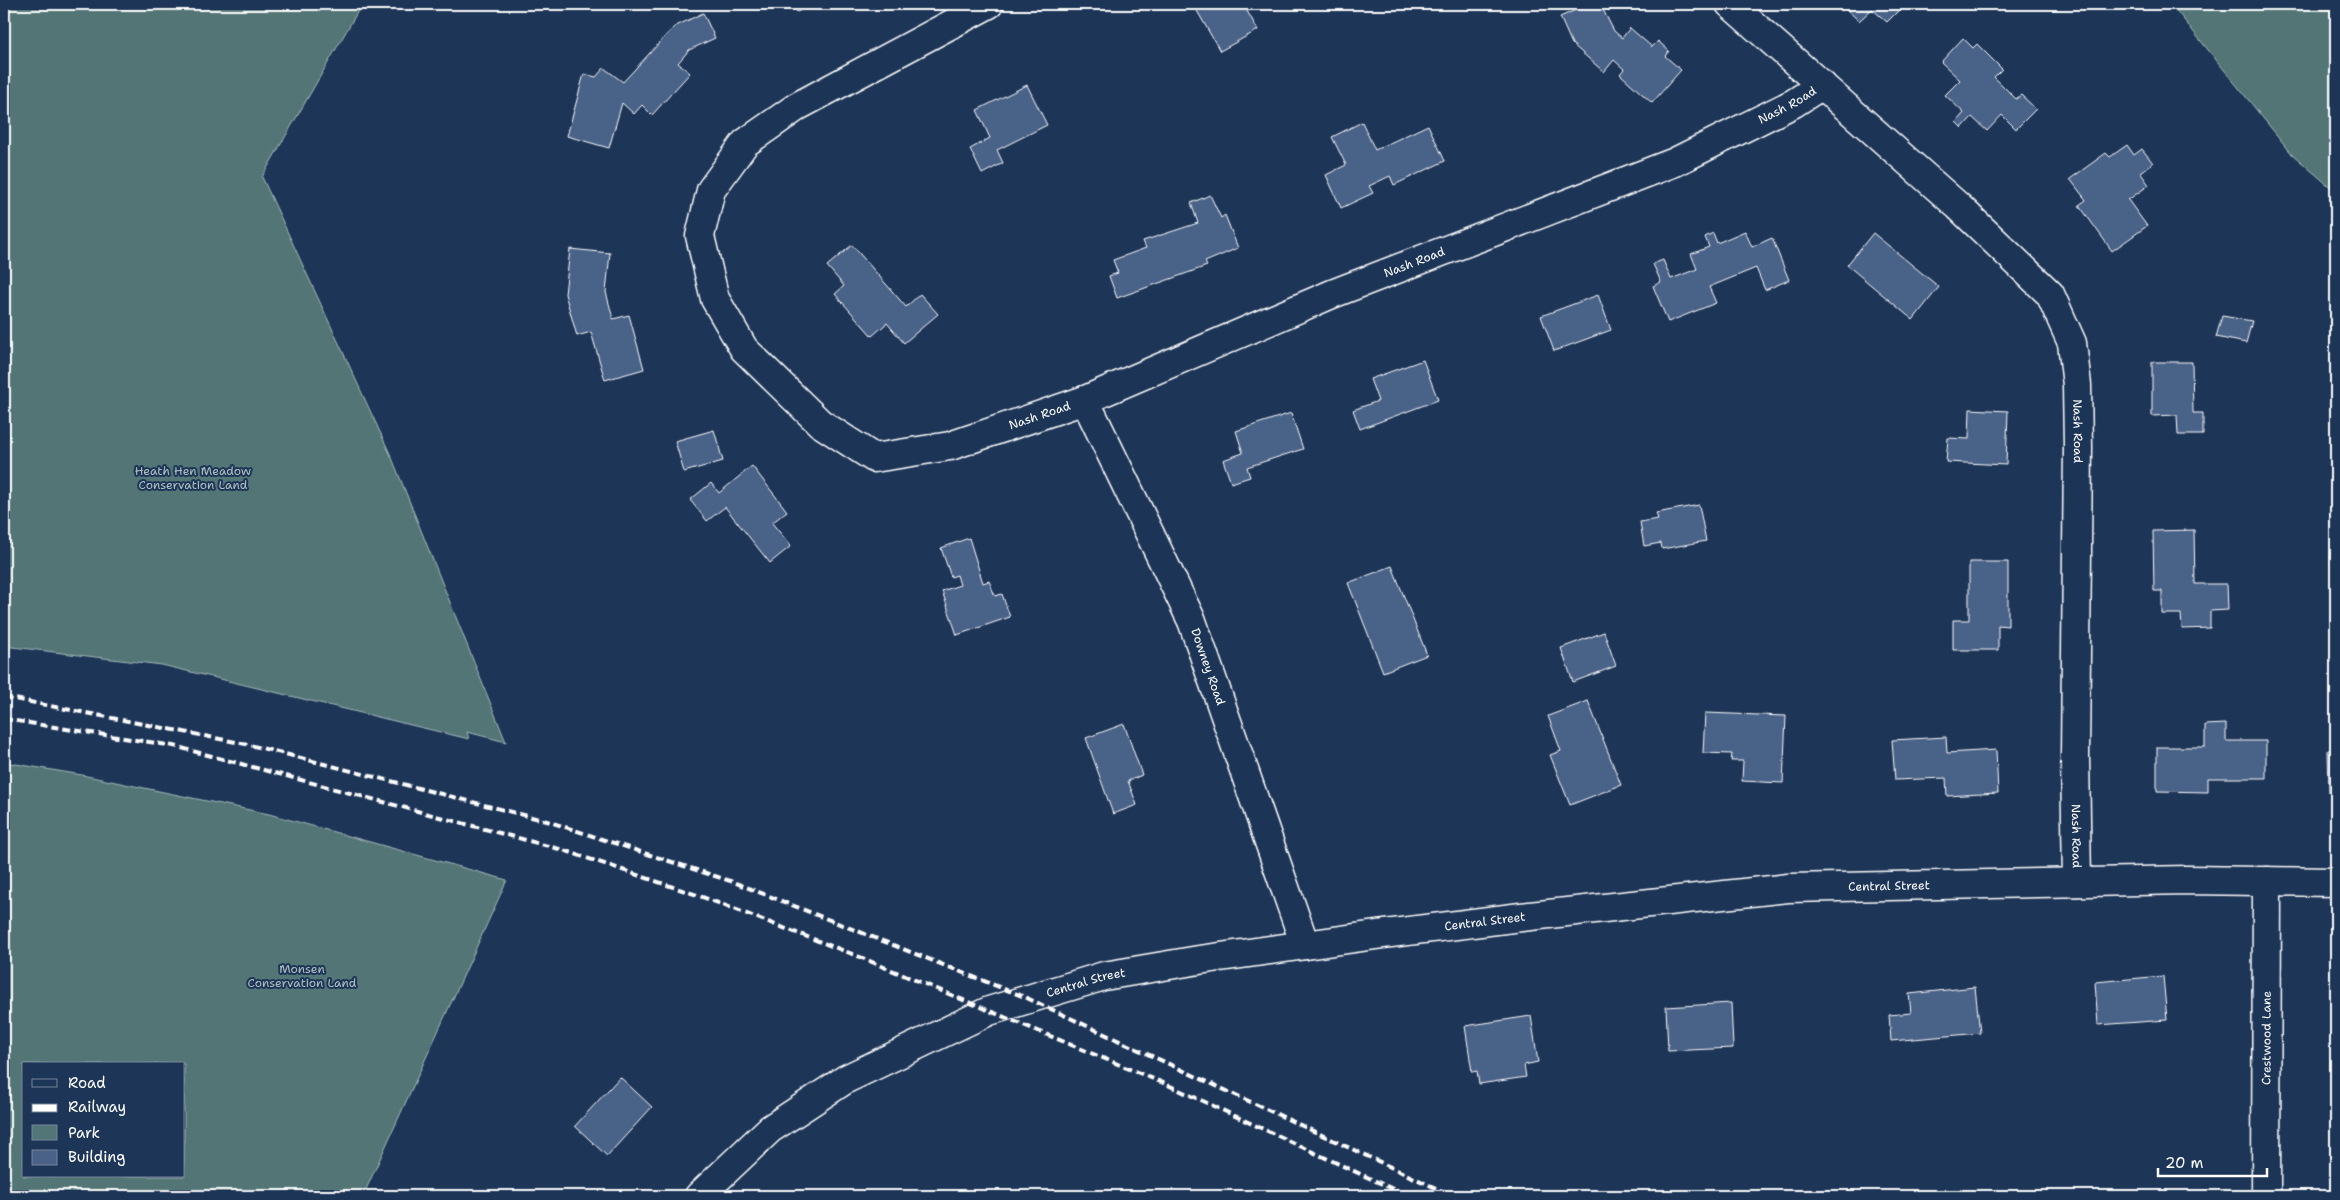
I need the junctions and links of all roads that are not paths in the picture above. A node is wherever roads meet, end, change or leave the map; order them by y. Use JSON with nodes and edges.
{"nodes":[{"id":1,"x":989,"y":4,"type":"edge"},
{"id":2,"x":1730,"y":4,"type":"edge"},
{"id":3,"x":1822,"y":85,"type":"junction"},
{"id":4,"x":1085,"y":400,"type":"junction"},
{"id":5,"x":2267,"y":881,"type":"junction"},
{"id":6,"x":2077,"y":882,"type":"junction"},
{"id":7,"x":2336,"y":882,"type":"edge"},
{"id":8,"x":1305,"y":945,"type":"junction"},
{"id":9,"x":699,"y":1196,"type":"edge"},
{"id":10,"x":2266,"y":1196,"type":"edge"}],
"edges":[{"from":1,"to":4,"type":"street","name":"Nash Road"},
{"from":2,"to":3,"type":"street","name":"Nash Road"},
{"from":3,"to":4,"type":"street","name":"Nash Road"},
{"from":3,"to":6,"type":"street","name":"Nash Road"},
{"from":4,"to":8,"type":"street","name":"Downey Road"},
{"from":5,"to":6,"type":"street","name":"Central Street"},
{"from":5,"to":7,"type":"street","name":"Central Street"},
{"from":5,"to":10,"type":"street","name":"Crestwood Lane"},
{"from":6,"to":8,"type":"street","name":"Central Street"},
{"from":8,"to":9,"type":"street","name":"Central Street"}]}
